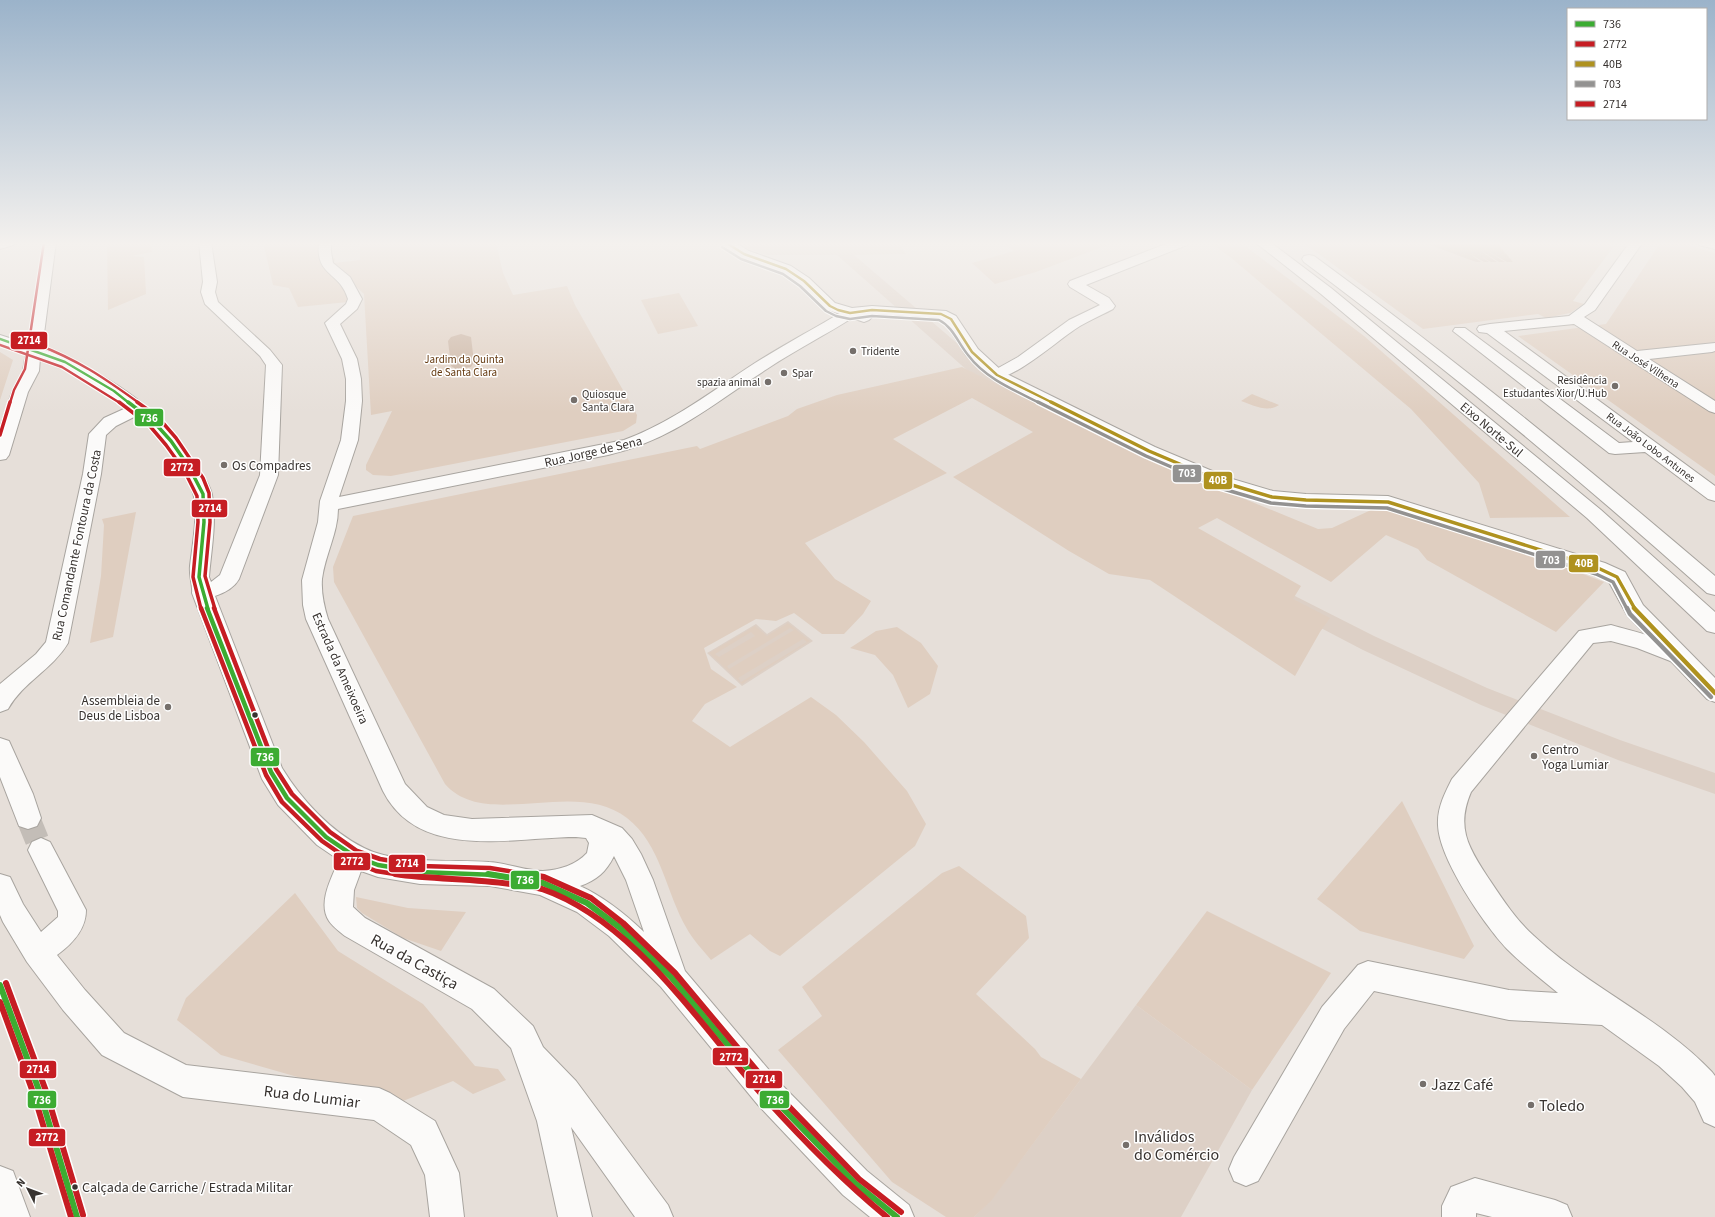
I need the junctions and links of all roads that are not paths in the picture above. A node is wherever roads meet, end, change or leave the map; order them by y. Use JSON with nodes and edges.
{"nodes":[{"id":1,"x":42,"y":299,"type":"edge"},
{"id":2,"x":210,"y":299,"type":"edge"},
{"id":3,"x":354,"y":299,"type":"edge"},
{"id":4,"x":823,"y":299,"type":"edge"},
{"id":5,"x":1099,"y":299,"type":"edge"},
{"id":6,"x":1335,"y":299,"type":"edge"},
{"id":7,"x":1362,"y":299,"type":"edge"},
{"id":8,"x":1596,"y":299,"type":"edge"},
{"id":9,"x":850,"y":313,"type":"junction"},
{"id":10,"x":1577,"y":319,"type":"junction"},
{"id":11,"x":1490,"y":328,"type":"junction"},
{"id":12,"x":0,"y":339,"type":"edge"},
{"id":13,"x":1714,"y":346,"type":"edge"},
{"id":14,"x":34,"y":350,"type":"junction"},
{"id":15,"x":1635,"y":356,"type":"junction"},
{"id":16,"x":997,"y":375,"type":"junction"},
{"id":17,"x":1715,"y":408,"type":"edge"},
{"id":18,"x":137,"y":409,"type":"junction"},
{"id":19,"x":1649,"y":446,"type":"junction"},
{"id":20,"x":0,"y":455,"type":"edge"},
{"id":21,"x":1715,"y":495,"type":"edge"},
{"id":22,"x":328,"y":505,"type":"junction"},
{"id":23,"x":1617,"y":577,"type":"junction"},
{"id":24,"x":1715,"y":588,"type":"edge"},
{"id":25,"x":202,"y":593,"type":"junction"},
{"id":26,"x":1715,"y":625,"type":"edge"},
{"id":27,"x":1678,"y":656,"type":"junction"},
{"id":28,"x":1715,"y":674,"type":"edge"},
{"id":29,"x":1715,"y":693,"type":"edge"},
{"id":30,"x":0,"y":704,"type":"edge"},
{"id":31,"x":0,"y":748,"type":"edge"},
{"id":32,"x":28,"y":818,"type":"tunnel mouth"},
{"id":33,"x":592,"y":826,"type":"junction"},
{"id":34,"x":41,"y":850,"type":"tunnel mouth"},
{"id":35,"x":354,"y":856,"type":"junction"},
{"id":36,"x":543,"y":883,"type":"junction"},
{"id":37,"x":0,"y":886,"type":"edge"},
{"id":38,"x":37,"y":952,"type":"junction"},
{"id":39,"x":671,"y":977,"type":"junction"},
{"id":40,"x":1608,"y":1010,"type":"junction"},
{"id":41,"x":530,"y":1053,"type":"junction"},
{"id":42,"x":1711,"y":1101,"type":"edge"},
{"id":43,"x":1246,"y":1169,"type":"dead end"},
{"id":44,"x":0,"y":1184,"type":"edge"},
{"id":45,"x":12,"y":1217,"type":"edge"},
{"id":46,"x":447,"y":1217,"type":"edge"},
{"id":47,"x":575,"y":1217,"type":"edge"},
{"id":48,"x":656,"y":1217,"type":"edge"},
{"id":49,"x":897,"y":1217,"type":"edge"},
{"id":50,"x":1459,"y":1217,"type":"edge"},
{"id":51,"x":1555,"y":1217,"type":"edge"}],
"edges":[{"from":1,"to":14,"type":"street"},
{"from":2,"to":25,"type":"street"},
{"from":3,"to":22,"type":"street","name":"Estrada da Ameixoeira"},
{"from":4,"to":9,"type":"main road"},
{"from":5,"to":16,"type":"street"},
{"from":6,"to":26,"type":"main road","name":"Eixo Norte-Sul"},
{"from":7,"to":24,"type":"main road","name":"Eixo Norte-Sul"},
{"from":8,"to":10,"type":"street"},
{"from":9,"to":16,"type":"main road"},
{"from":9,"to":22,"type":"street","name":"Rua Jorge de Sena"},
{"from":10,"to":11,"type":"street"},
{"from":10,"to":15,"type":"street","name":"Rua José Vilhena"},
{"from":11,"to":19,"type":"street","name":"Rua João Lobo Antunes"},
{"from":11,"to":19,"type":"street"},
{"from":12,"to":14,"type":"street"},
{"from":13,"to":15,"type":"street"},
{"from":14,"to":18,"type":"street"},
{"from":14,"to":20,"type":"street"},
{"from":15,"to":17,"type":"street","name":"Rua José Vilhena"},
{"from":16,"to":23,"type":"main road"},
{"from":18,"to":25,"type":"street"},
{"from":18,"to":30,"type":"street","name":"Rua Comandante Fontoura da Costa"},
{"from":19,"to":21,"type":"street","name":"Rua João Lobo Antunes"},
{"from":22,"to":33,"type":"street","name":"Estrada da Ameixoeira"},
{"from":23,"to":27,"type":"main road"},
{"from":23,"to":28,"type":"main road"},
{"from":25,"to":35,"type":"street"},
{"from":27,"to":29,"type":"main road"},
{"from":27,"to":40,"type":"street"},
{"from":31,"to":32,"type":"street"},
{"from":33,"to":36,"type":"street"},
{"from":33,"to":39,"type":"street","name":"Estrada da Ameixoeira"},
{"from":34,"to":38,"type":"street"},
{"from":35,"to":36,"type":"street"},
{"from":35,"to":41,"type":"street","name":"Rua da Castiça"},
{"from":36,"to":39,"type":"street"},
{"from":37,"to":38,"type":"street"},
{"from":38,"to":46,"type":"street","name":"Rua do Lumiar"},
{"from":39,"to":49,"type":"street"},
{"from":40,"to":42,"type":"street"},
{"from":40,"to":43,"type":"street"},
{"from":41,"to":47,"type":"street","name":"Rua da Castiça"},
{"from":41,"to":48,"type":"street","name":"Rua da Castiça"},
{"from":44,"to":45,"type":"main road"},
{"from":50,"to":51,"type":"street"}]}
